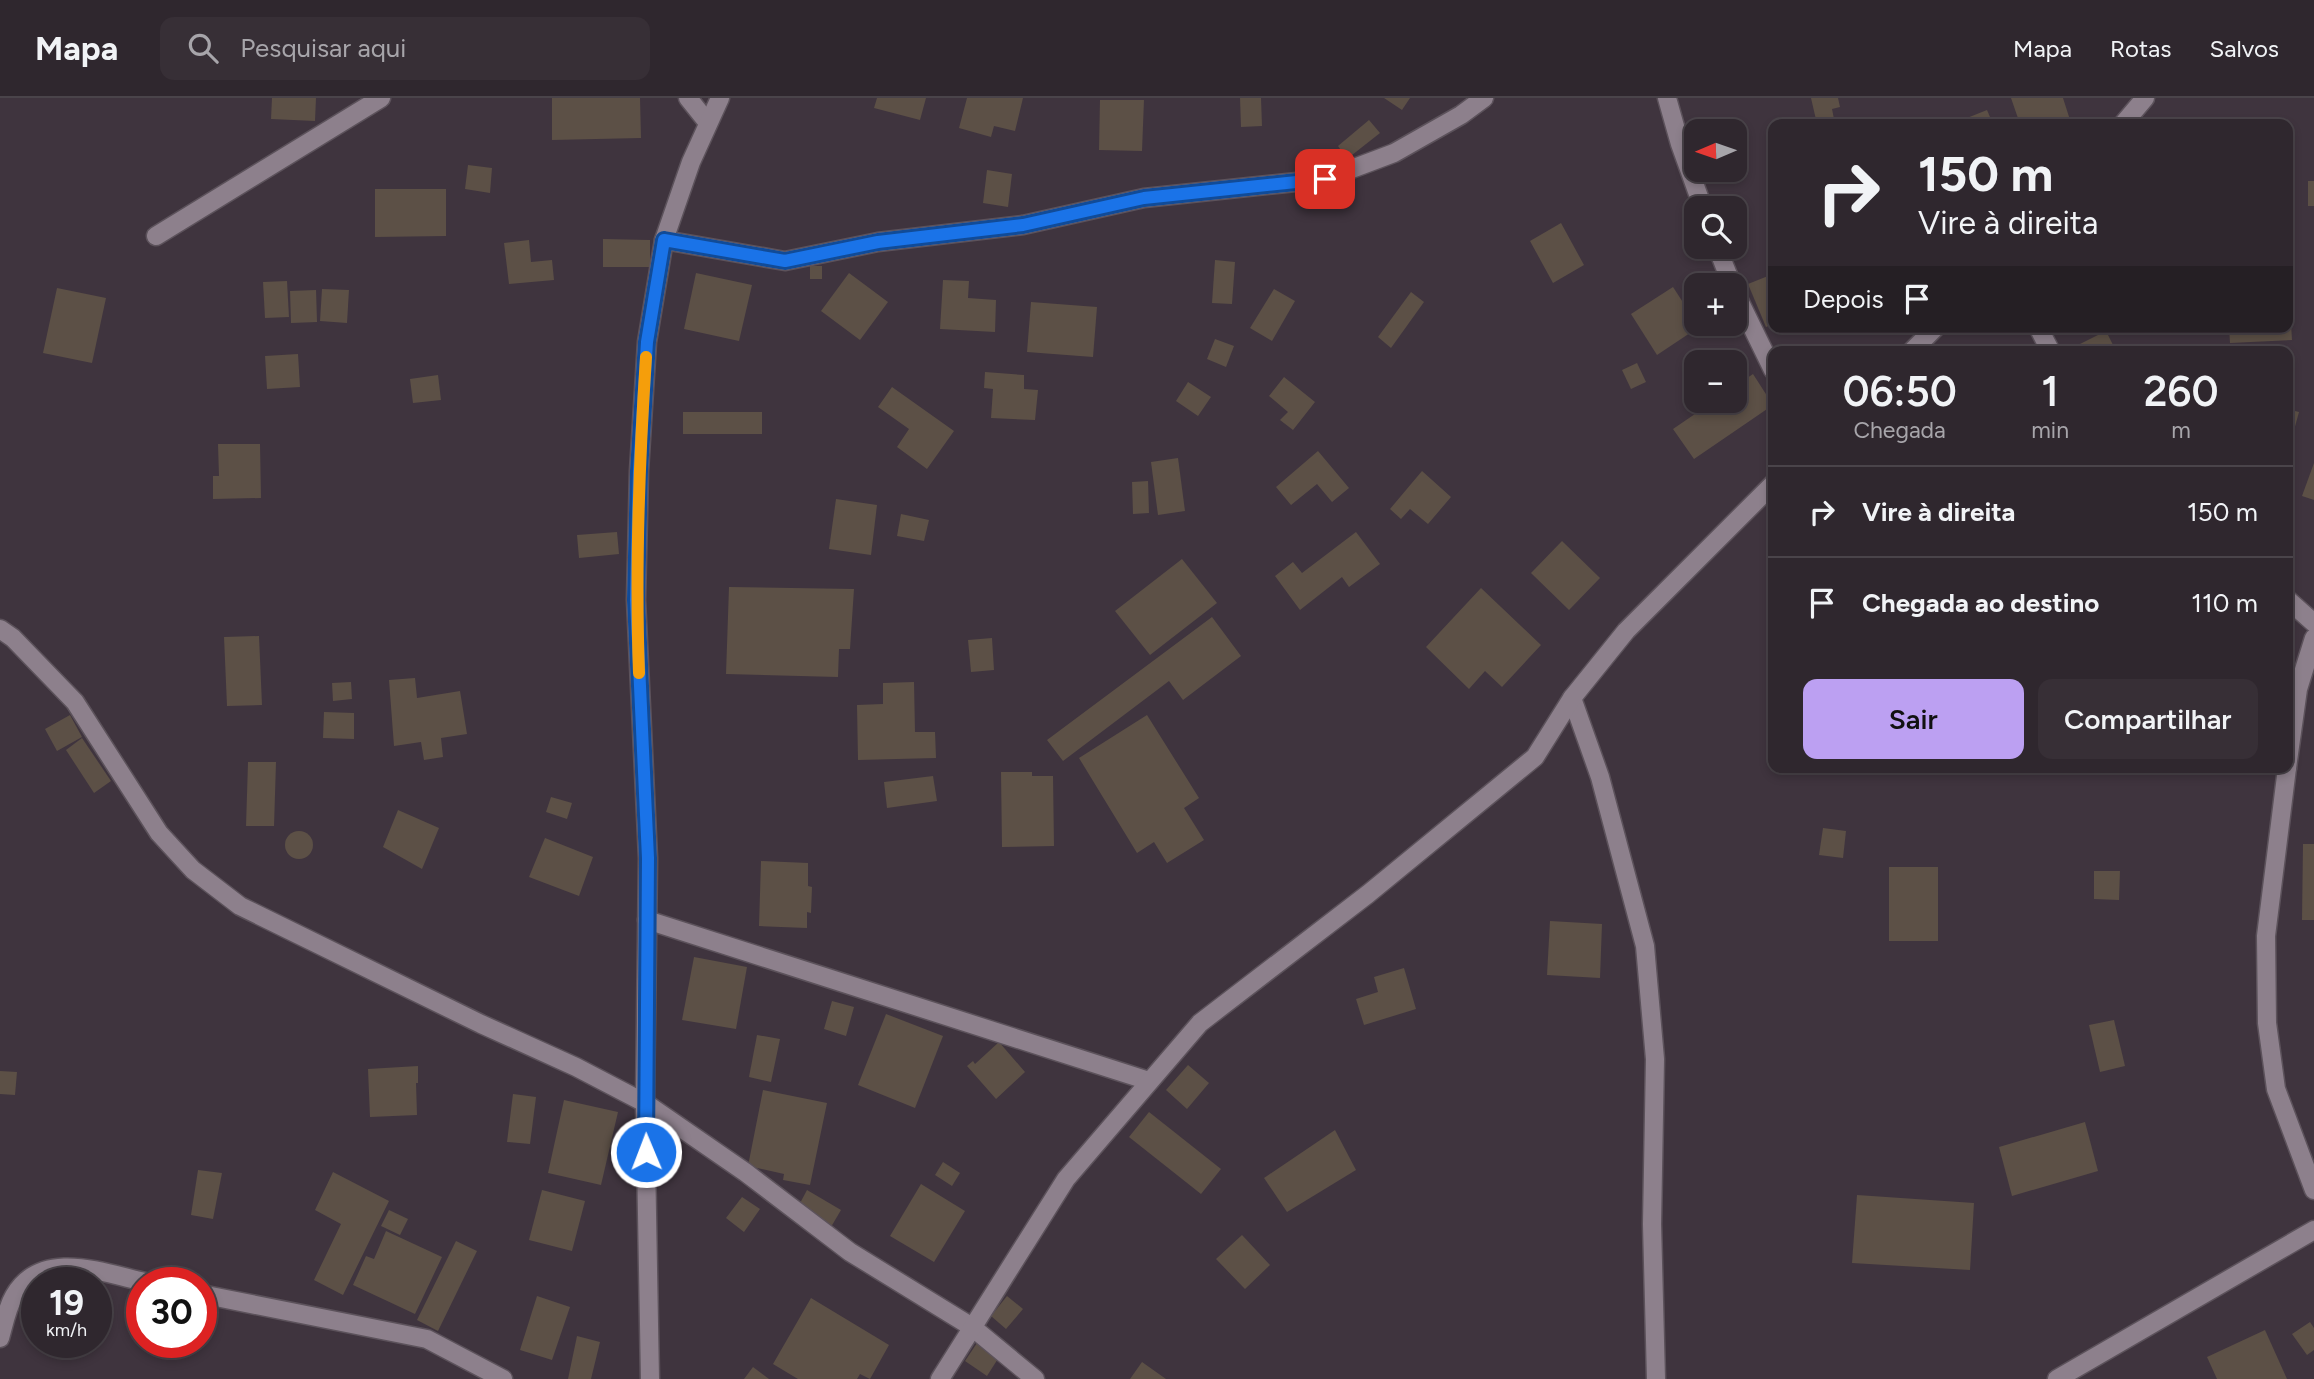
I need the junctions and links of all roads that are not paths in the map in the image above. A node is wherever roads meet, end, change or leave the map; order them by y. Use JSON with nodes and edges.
{"nodes":[{"id":1,"x":381,"y":98,"type":"edge"},
{"id":2,"x":688,"y":98,"type":"edge"},
{"id":3,"x":720,"y":98,"type":"edge"},
{"id":4,"x":1484,"y":98,"type":"edge"},
{"id":5,"x":1667,"y":98,"type":"edge"},
{"id":6,"x":2145,"y":98,"type":"edge"},
{"id":7,"x":2127,"y":119,"type":"edge"},
{"id":8,"x":708,"y":123,"type":"junction"},
{"id":9,"x":1699,"y":196,"type":"edge"},
{"id":10,"x":156,"y":236,"type":"dead end"},
{"id":11,"x":664,"y":240,"type":"junction"},
{"id":12,"x":1747,"y":317,"type":"edge"},
{"id":13,"x":1930,"y":333,"type":"edge"},
{"id":14,"x":1917,"y":346,"type":"edge"},
{"id":15,"x":1768,"y":360,"type":"edge"},
{"id":16,"x":1768,"y":489,"type":"edge"},
{"id":17,"x":2293,"y":604,"type":"edge"},
{"id":18,"x":2314,"y":623,"type":"edge"},
{"id":19,"x":0,"y":629,"type":"edge"},
{"id":20,"x":2314,"y":638,"type":"edge"},
{"id":21,"x":1573,"y":698,"type":"junction"},
{"id":22,"x":2293,"y":725,"type":"edge"},
{"id":23,"x":2286,"y":773,"type":"edge"},
{"id":24,"x":647,"y":919,"type":"junction"},
{"id":25,"x":1149,"y":1081,"type":"junction"},
{"id":26,"x":645,"y":1103,"type":"junction"},
{"id":27,"x":2314,"y":1190,"type":"edge"},
{"id":28,"x":2314,"y":1230,"type":"edge"},
{"id":29,"x":126,"y":1278,"type":"edge"},
{"id":30,"x":217,"y":1297,"type":"edge"},
{"id":31,"x":972,"y":1327,"type":"junction"},
{"id":32,"x":0,"y":1338,"type":"edge"},
{"id":33,"x":503,"y":1379,"type":"edge"},
{"id":34,"x":650,"y":1379,"type":"edge"},
{"id":35,"x":940,"y":1379,"type":"edge"},
{"id":36,"x":1035,"y":1379,"type":"edge"},
{"id":37,"x":1656,"y":1379,"type":"edge"},
{"id":38,"x":2057,"y":1379,"type":"edge"}],
"edges":[{"from":1,"to":10,"type":"street"},
{"from":2,"to":8,"type":"street"},
{"from":3,"to":8,"type":"street"},
{"from":4,"to":11,"type":"street"},
{"from":5,"to":9,"type":"street"},
{"from":6,"to":7,"type":"street"},
{"from":8,"to":11,"type":"street"},
{"from":11,"to":24,"type":"street"},
{"from":12,"to":15,"type":"street"},
{"from":13,"to":14,"type":"street"},
{"from":16,"to":21,"type":"street"},
{"from":17,"to":18,"type":"street"},
{"from":19,"to":26,"type":"street"},
{"from":20,"to":22,"type":"street"},
{"from":21,"to":25,"type":"street"},
{"from":21,"to":37,"type":"street"},
{"from":23,"to":27,"type":"street"},
{"from":24,"to":25,"type":"street"},
{"from":24,"to":26,"type":"street"},
{"from":25,"to":31,"type":"street"},
{"from":26,"to":31,"type":"street"},
{"from":26,"to":34,"type":"street"},
{"from":28,"to":38,"type":"street"},
{"from":29,"to":32,"type":"street"},
{"from":30,"to":33,"type":"street"},
{"from":31,"to":35,"type":"street"},
{"from":31,"to":36,"type":"street"}]}
